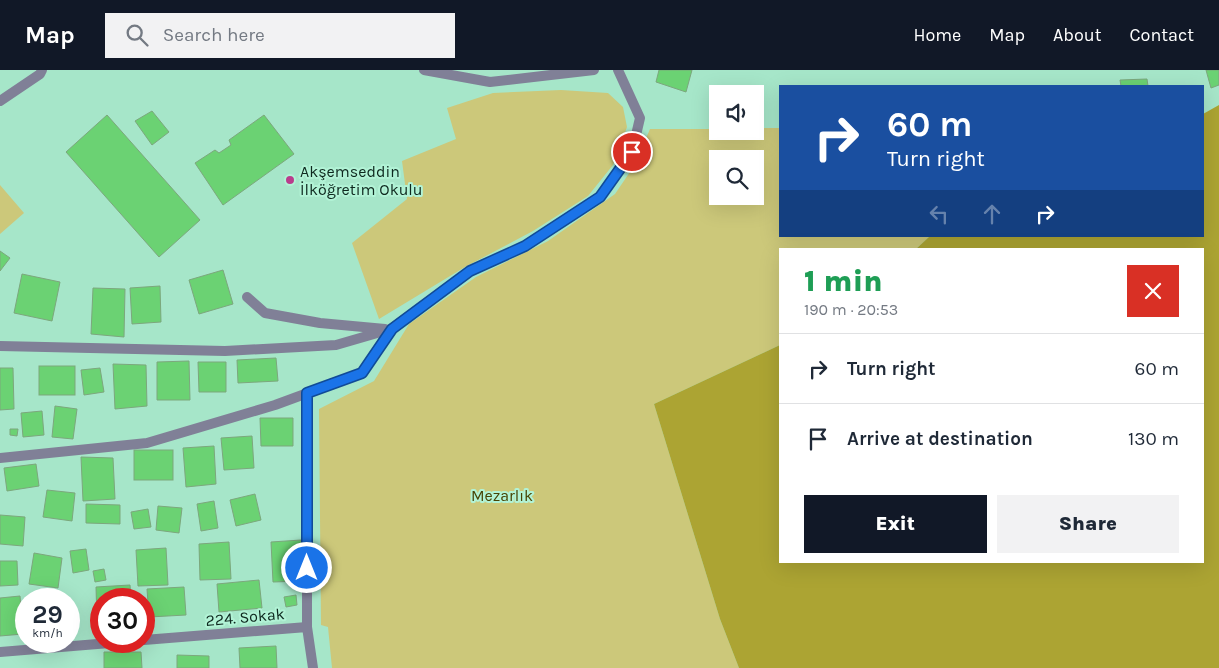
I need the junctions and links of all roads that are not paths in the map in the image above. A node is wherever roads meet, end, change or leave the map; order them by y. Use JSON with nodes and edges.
{"nodes":[{"id":1,"x":42,"y":70,"type":"edge"},
{"id":2,"x":424,"y":70,"type":"edge"},
{"id":3,"x":594,"y":70,"type":"edge"},
{"id":4,"x":618,"y":70,"type":"edge"},
{"id":5,"x":0,"y":101,"type":"edge"},
{"id":6,"x":247,"y":297,"type":"dead end"},
{"id":7,"x":392,"y":329,"type":"junction"},
{"id":8,"x":0,"y":346,"type":"edge"},
{"id":9,"x":307,"y":393,"type":"junction"},
{"id":10,"x":0,"y":458,"type":"edge"},
{"id":11,"x":307,"y":627,"type":"junction"},
{"id":12,"x":155,"y":639,"type":"edge"},
{"id":13,"x":90,"y":645,"type":"edge"},
{"id":14,"x":0,"y":652,"type":"edge"},
{"id":15,"x":313,"y":668,"type":"edge"}],
"edges":[{"from":1,"to":5,"type":"street"},
{"from":2,"to":3,"type":"street"},
{"from":4,"to":7,"type":"street"},
{"from":6,"to":7,"type":"street"},
{"from":7,"to":8,"type":"street"},
{"from":7,"to":9,"type":"street"},
{"from":9,"to":10,"type":"street"},
{"from":9,"to":11,"type":"street"},
{"from":11,"to":12,"type":"street","name":"224. Sokak"},
{"from":11,"to":15,"type":"street","name":"224. Sokak"},
{"from":13,"to":14,"type":"street"}]}
